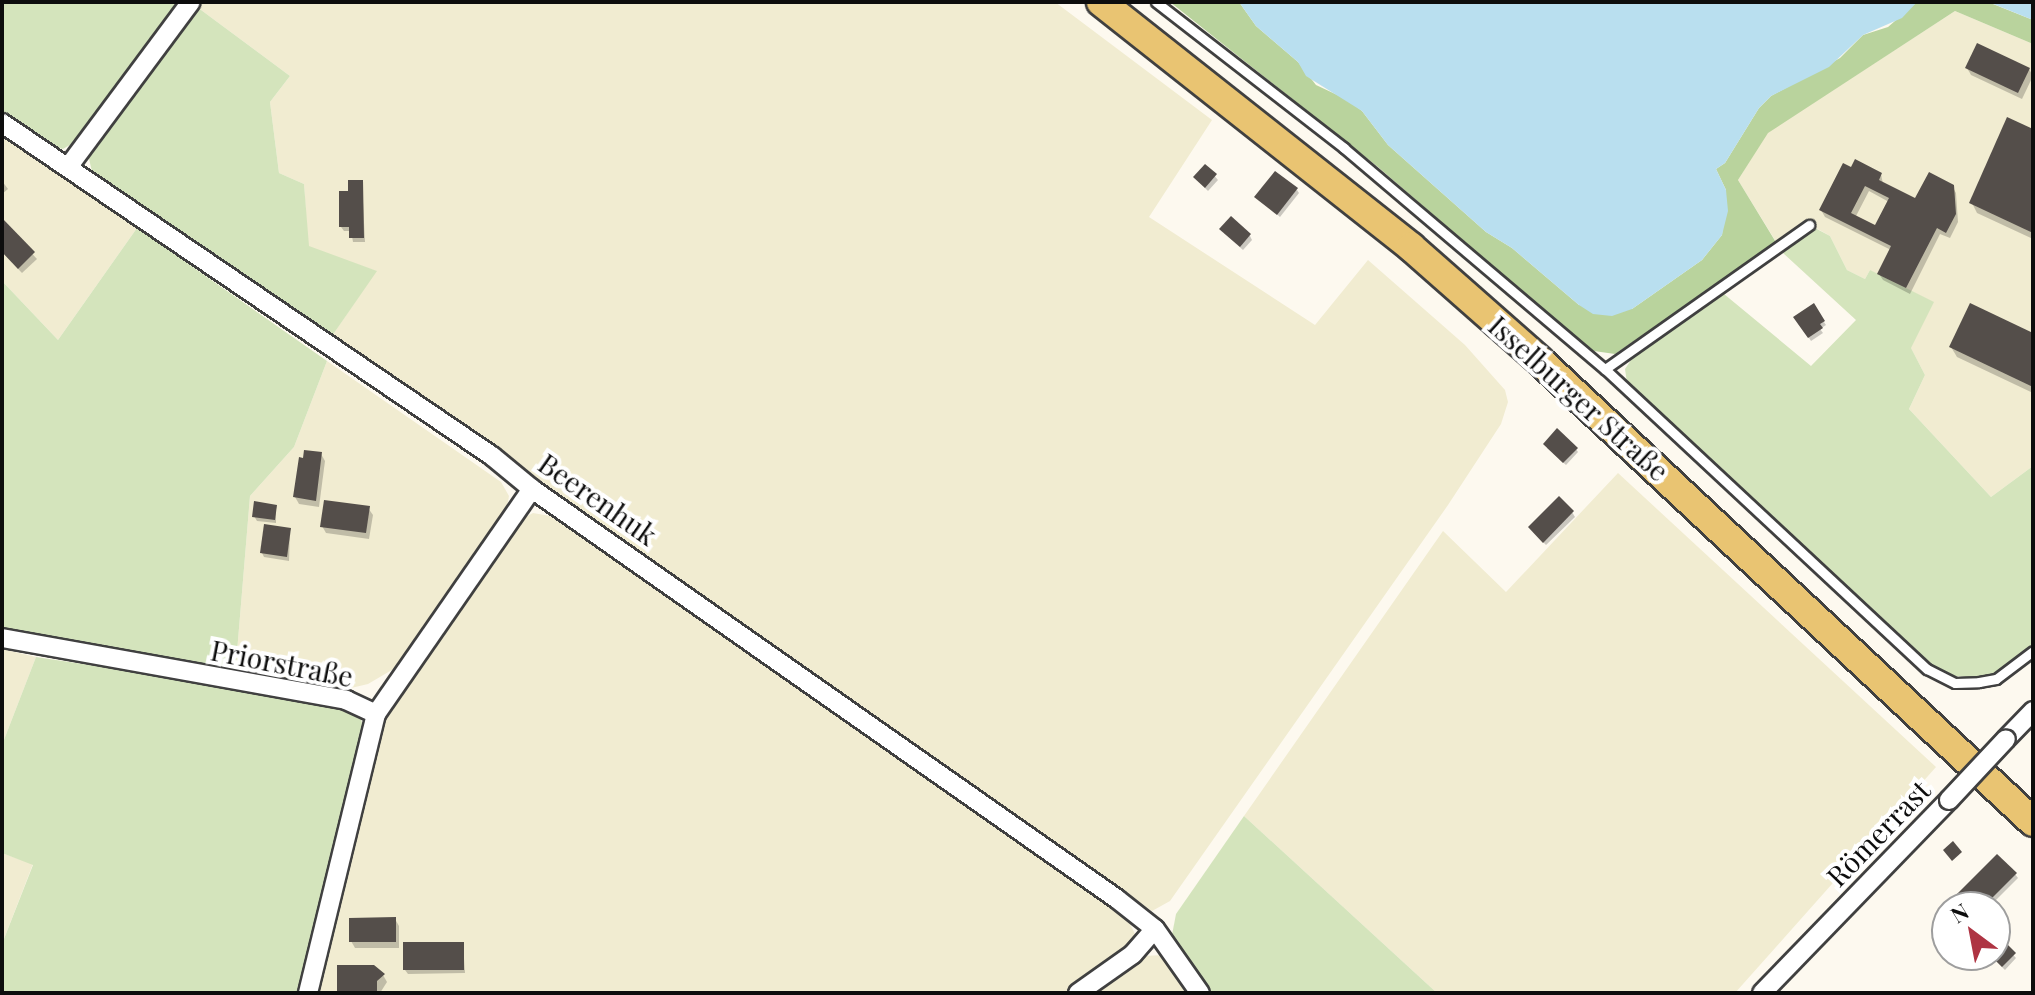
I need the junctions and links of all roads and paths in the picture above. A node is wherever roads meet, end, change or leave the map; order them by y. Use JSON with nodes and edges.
{"nodes":[{"id":1,"x":191,"y":2,"type":"edge"},
{"id":2,"x":1101,"y":2,"type":"edge"},
{"id":3,"x":1156,"y":2,"type":"edge"},
{"id":4,"x":2,"y":123,"type":"edge"},
{"id":5,"x":69,"y":166,"type":"junction"},
{"id":6,"x":1809,"y":225,"type":"dead end"},
{"id":7,"x":1605,"y":369,"type":"junction"},
{"id":8,"x":532,"y":489,"type":"junction"},
{"id":9,"x":2,"y":638,"type":"edge"},
{"id":10,"x":2033,"y":651,"type":"edge"},
{"id":11,"x":2033,"y":711,"type":"edge"},
{"id":12,"x":376,"y":714,"type":"junction"},
{"id":13,"x":2033,"y":822,"type":"edge"},
{"id":14,"x":1155,"y":929,"type":"junction"},
{"id":15,"x":308,"y":993,"type":"edge"},
{"id":16,"x":1078,"y":993,"type":"edge"},
{"id":17,"x":1200,"y":993,"type":"edge"},
{"id":18,"x":1762,"y":993,"type":"edge"}],
"edges":[{"from":1,"to":5,"type":"street"},
{"from":2,"to":13,"type":"main road","name":"Isselburger Straße"},
{"from":3,"to":7,"type":"lane"},
{"from":4,"to":5,"type":"street","name":"Beerenhuk"},
{"from":5,"to":8,"type":"street","name":"Beerenhuk"},
{"from":6,"to":7,"type":"lane"},
{"from":7,"to":10,"type":"lane"},
{"from":8,"to":12,"type":"street","name":"Priorstraße"},
{"from":8,"to":14,"type":"street","name":"Beerenhuk"},
{"from":9,"to":12,"type":"street","name":"Priorstraße"},
{"from":11,"to":18,"type":"street","name":"Römerrast","bridge":true},
{"from":12,"to":15,"type":"street"},
{"from":14,"to":16,"type":"street"},
{"from":14,"to":17,"type":"street","name":"Beerenhuk"}]}
